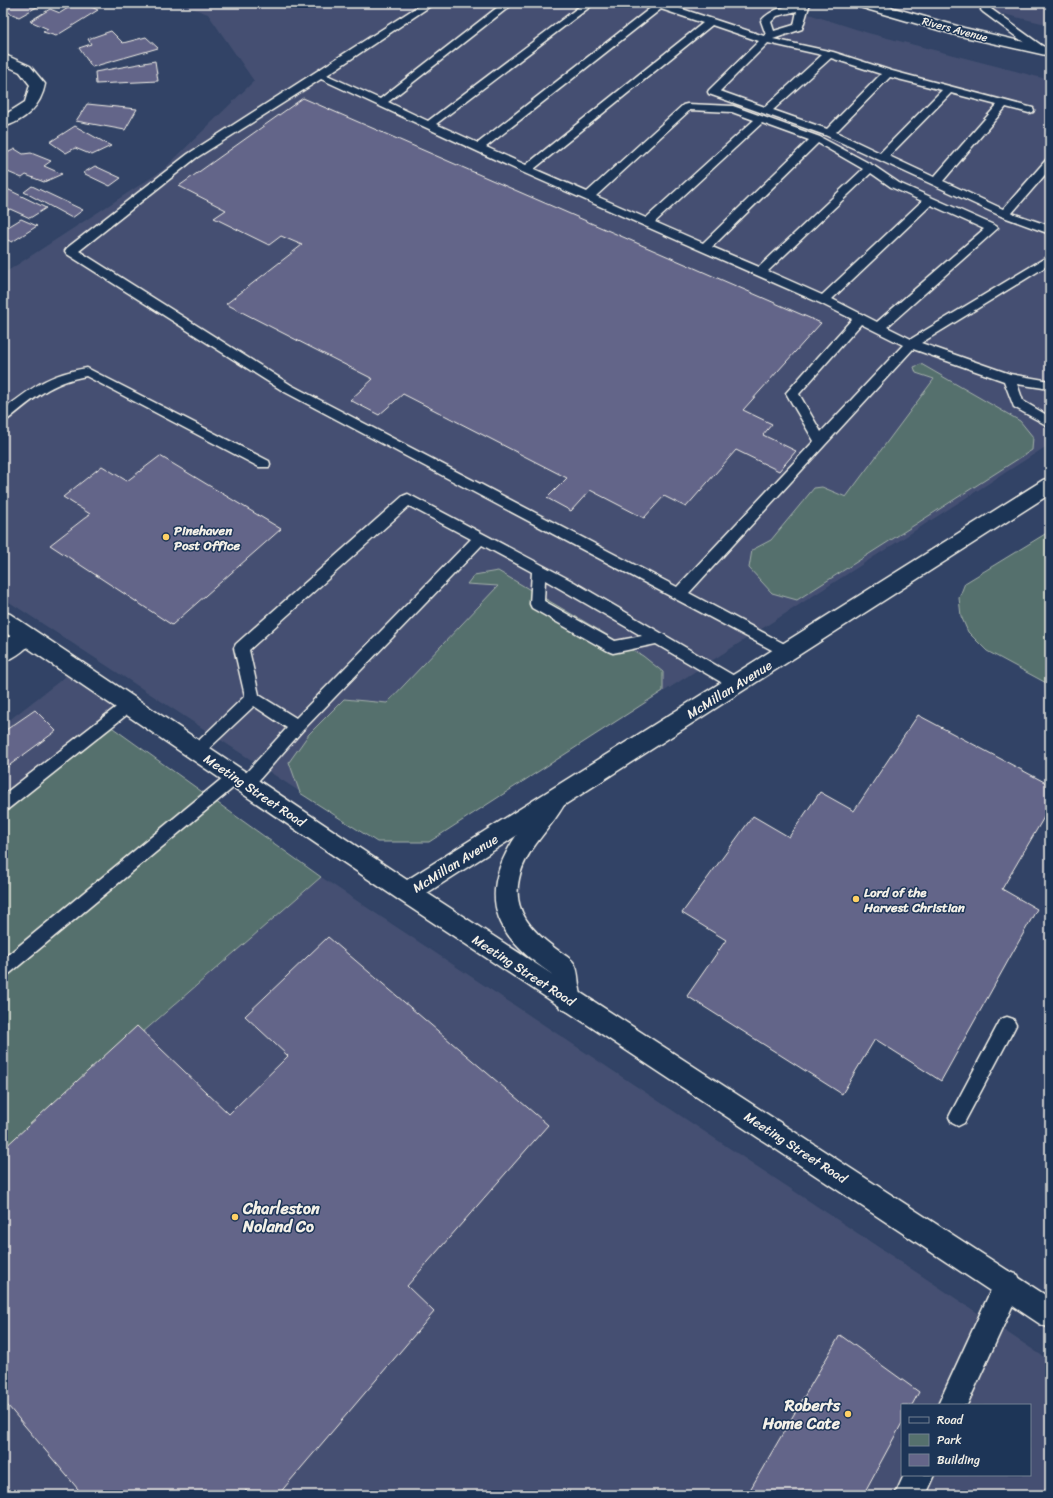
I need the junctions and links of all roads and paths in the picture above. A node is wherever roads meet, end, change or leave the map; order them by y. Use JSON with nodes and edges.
{"nodes":[{"id":1,"x":430,"y":3,"type":"edge"},
{"id":2,"x":509,"y":3,"type":"edge"},
{"id":3,"x":590,"y":3,"type":"edge"},
{"id":4,"x":861,"y":3,"type":"edge"},
{"id":5,"x":988,"y":3,"type":"edge"},
{"id":6,"x":657,"y":4,"type":"edge"},
{"id":7,"x":804,"y":4,"type":"edge"},
{"id":8,"x":710,"y":22,"type":"junction"},
{"id":9,"x":769,"y":37,"type":"junction"},
{"id":10,"x":1047,"y":49,"type":"edge"},
{"id":11,"x":829,"y":54,"type":"junction"},
{"id":12,"x":3,"y":58,"type":"edge"},
{"id":13,"x":888,"y":73,"type":"junction"},
{"id":14,"x":320,"y":75,"type":"junction"},
{"id":15,"x":949,"y":89,"type":"junction"},
{"id":16,"x":382,"y":102,"type":"junction"},
{"id":17,"x":1004,"y":103,"type":"junction"},
{"id":18,"x":768,"y":110,"type":"junction"},
{"id":19,"x":1029,"y":110,"type":"dead end"},
{"id":20,"x":760,"y":119,"type":"junction"},
{"id":21,"x":3,"y":122,"type":"edge"},
{"id":22,"x":429,"y":125,"type":"junction"},
{"id":23,"x":829,"y":133,"type":"junction"},
{"id":24,"x":816,"y":139,"type":"junction"},
{"id":25,"x":478,"y":148,"type":"junction"},
{"id":26,"x":882,"y":157,"type":"junction"},
{"id":27,"x":1050,"y":162,"type":"edge"},
{"id":28,"x":870,"y":168,"type":"junction"},
{"id":29,"x":526,"y":170,"type":"junction"},
{"id":30,"x":936,"y":182,"type":"junction"},
{"id":31,"x":588,"y":197,"type":"junction"},
{"id":32,"x":929,"y":201,"type":"junction"},
{"id":33,"x":1005,"y":214,"type":"junction"},
{"id":34,"x":647,"y":223,"type":"junction"},
{"id":35,"x":1050,"y":230,"type":"edge"},
{"id":36,"x":704,"y":248,"type":"junction"},
{"id":37,"x":1050,"y":259,"type":"edge"},
{"id":38,"x":760,"y":272,"type":"junction"},
{"id":39,"x":824,"y":300,"type":"junction"},
{"id":40,"x":860,"y":318,"type":"junction"},
{"id":41,"x":879,"y":327,"type":"junction"},
{"id":42,"x":911,"y":344,"type":"junction"},
{"id":43,"x":1009,"y":378,"type":"junction"},
{"id":44,"x":1050,"y":385,"type":"edge"},
{"id":45,"x":3,"y":417,"type":"edge"},
{"id":46,"x":1050,"y":423,"type":"edge"},
{"id":47,"x":820,"y":441,"type":"junction"},
{"id":48,"x":264,"y":464,"type":"dead end"},
{"id":49,"x":1050,"y":485,"type":"edge"},
{"id":50,"x":481,"y":538,"type":"junction"},
{"id":51,"x":539,"y":570,"type":"junction"},
{"id":52,"x":679,"y":594,"type":"junction"},
{"id":53,"x":3,"y":620,"type":"edge"},
{"id":54,"x":26,"y":636,"type":"junction"},
{"id":55,"x":658,"y":638,"type":"junction"},
{"id":56,"x":787,"y":652,"type":"junction"},
{"id":57,"x":3,"y":654,"type":"edge"},
{"id":58,"x":736,"y":684,"type":"junction"},
{"id":59,"x":253,"y":698,"type":"junction"},
{"id":60,"x":129,"y":705,"type":"junction"},
{"id":61,"x":297,"y":726,"type":"junction"},
{"id":62,"x":197,"y":751,"type":"junction"},
{"id":63,"x":241,"y":780,"type":"junction"},
{"id":64,"x":556,"y":799,"type":"junction"},
{"id":65,"x":3,"y":804,"type":"edge"},
{"id":66,"x":408,"y":893,"type":"junction"},
{"id":67,"x":3,"y":968,"type":"edge"},
{"id":68,"x":569,"y":1000,"type":"junction"},
{"id":69,"x":1007,"y":1025,"type":"dead end"},
{"id":70,"x":958,"y":1117,"type":"dead end"},
{"id":71,"x":1008,"y":1285,"type":"junction"},
{"id":72,"x":1050,"y":1314,"type":"edge"},
{"id":73,"x":952,"y":1404,"type":"edge"},
{"id":74,"x":920,"y":1476,"type":"edge"},
{"id":75,"x":910,"y":1495,"type":"edge"}],
"edges":[{"from":1,"to":14,"type":"lane"},
{"from":2,"to":16,"type":"lane"},
{"from":3,"to":22,"type":"lane"},
{"from":4,"to":10,"type":"street","name":"Rivers Avenue"},
{"from":5,"to":10,"type":"lane"},
{"from":6,"to":8,"type":"lane"},
{"from":6,"to":25,"type":"lane"},
{"from":7,"to":9,"type":"lane"},
{"from":7,"to":9,"type":"lane"},
{"from":8,"to":9,"type":"lane"},
{"from":8,"to":29,"type":"lane"},
{"from":9,"to":11,"type":"lane"},
{"from":9,"to":18,"type":"lane"},
{"from":11,"to":13,"type":"lane"},
{"from":11,"to":18,"type":"lane"},
{"from":12,"to":21,"type":"street"},
{"from":13,"to":15,"type":"lane"},
{"from":13,"to":23,"type":"lane"},
{"from":14,"to":16,"type":"lane"},
{"from":14,"to":52,"type":"lane"},
{"from":15,"to":17,"type":"lane"},
{"from":15,"to":26,"type":"lane"},
{"from":16,"to":22,"type":"lane"},
{"from":17,"to":19,"type":"lane"},
{"from":17,"to":30,"type":"lane"},
{"from":18,"to":23,"type":"lane"},
{"from":20,"to":24,"type":"lane"},
{"from":20,"to":31,"type":"lane"},
{"from":20,"to":34,"type":"lane"},
{"from":22,"to":25,"type":"lane"},
{"from":23,"to":26,"type":"lane"},
{"from":24,"to":28,"type":"lane"},
{"from":24,"to":36,"type":"lane"},
{"from":25,"to":29,"type":"lane"},
{"from":26,"to":30,"type":"lane"},
{"from":27,"to":33,"type":"lane"},
{"from":28,"to":32,"type":"lane"},
{"from":28,"to":38,"type":"lane"},
{"from":29,"to":31,"type":"lane"},
{"from":30,"to":33,"type":"lane"},
{"from":31,"to":34,"type":"lane"},
{"from":32,"to":39,"type":"lane"},
{"from":32,"to":41,"type":"lane"},
{"from":33,"to":35,"type":"lane"},
{"from":34,"to":36,"type":"lane"},
{"from":36,"to":38,"type":"lane"},
{"from":37,"to":42,"type":"lane"},
{"from":38,"to":39,"type":"lane"},
{"from":39,"to":40,"type":"lane"},
{"from":40,"to":41,"type":"lane"},
{"from":40,"to":47,"type":"lane"},
{"from":41,"to":42,"type":"lane"},
{"from":42,"to":43,"type":"lane"},
{"from":42,"to":47,"type":"lane"},
{"from":43,"to":44,"type":"lane"},
{"from":43,"to":46,"type":"lane"},
{"from":45,"to":48,"type":"lane"},
{"from":47,"to":52,"type":"lane"},
{"from":49,"to":56,"type":"street","name":"McMillan Avenue"},
{"from":50,"to":51,"type":"lane"},
{"from":50,"to":59,"type":"lane"},
{"from":50,"to":61,"type":"lane"},
{"from":51,"to":55,"type":"lane"},
{"from":51,"to":55,"type":"lane"},
{"from":52,"to":56,"type":"lane"},
{"from":53,"to":54,"type":"street","name":"Meeting Street Road"},
{"from":54,"to":57,"type":"street"},
{"from":54,"to":60,"type":"street","name":"Meeting Street Road"},
{"from":55,"to":58,"type":"lane"},
{"from":56,"to":58,"type":"street","name":"McMillan Avenue"},
{"from":58,"to":64,"type":"street","name":"McMillan Avenue"},
{"from":59,"to":61,"type":"lane"},
{"from":59,"to":62,"type":"lane"},
{"from":60,"to":62,"type":"street","name":"Meeting Street Road"},
{"from":60,"to":65,"type":"lane"},
{"from":61,"to":63,"type":"lane"},
{"from":62,"to":63,"type":"street","name":"Meeting Street Road"},
{"from":63,"to":66,"type":"street","name":"Meeting Street Road"},
{"from":63,"to":67,"type":"lane"},
{"from":64,"to":66,"type":"street","name":"McMillan Avenue"},
{"from":64,"to":68,"type":"street"},
{"from":66,"to":68,"type":"street","name":"Meeting Street Road"},
{"from":68,"to":71,"type":"street","name":"Meeting Street Road"},
{"from":69,"to":70,"type":"lane"},
{"from":71,"to":72,"type":"street","name":"Meeting Street Road"},
{"from":71,"to":73,"type":"street"},
{"from":74,"to":75,"type":"street"}]}
